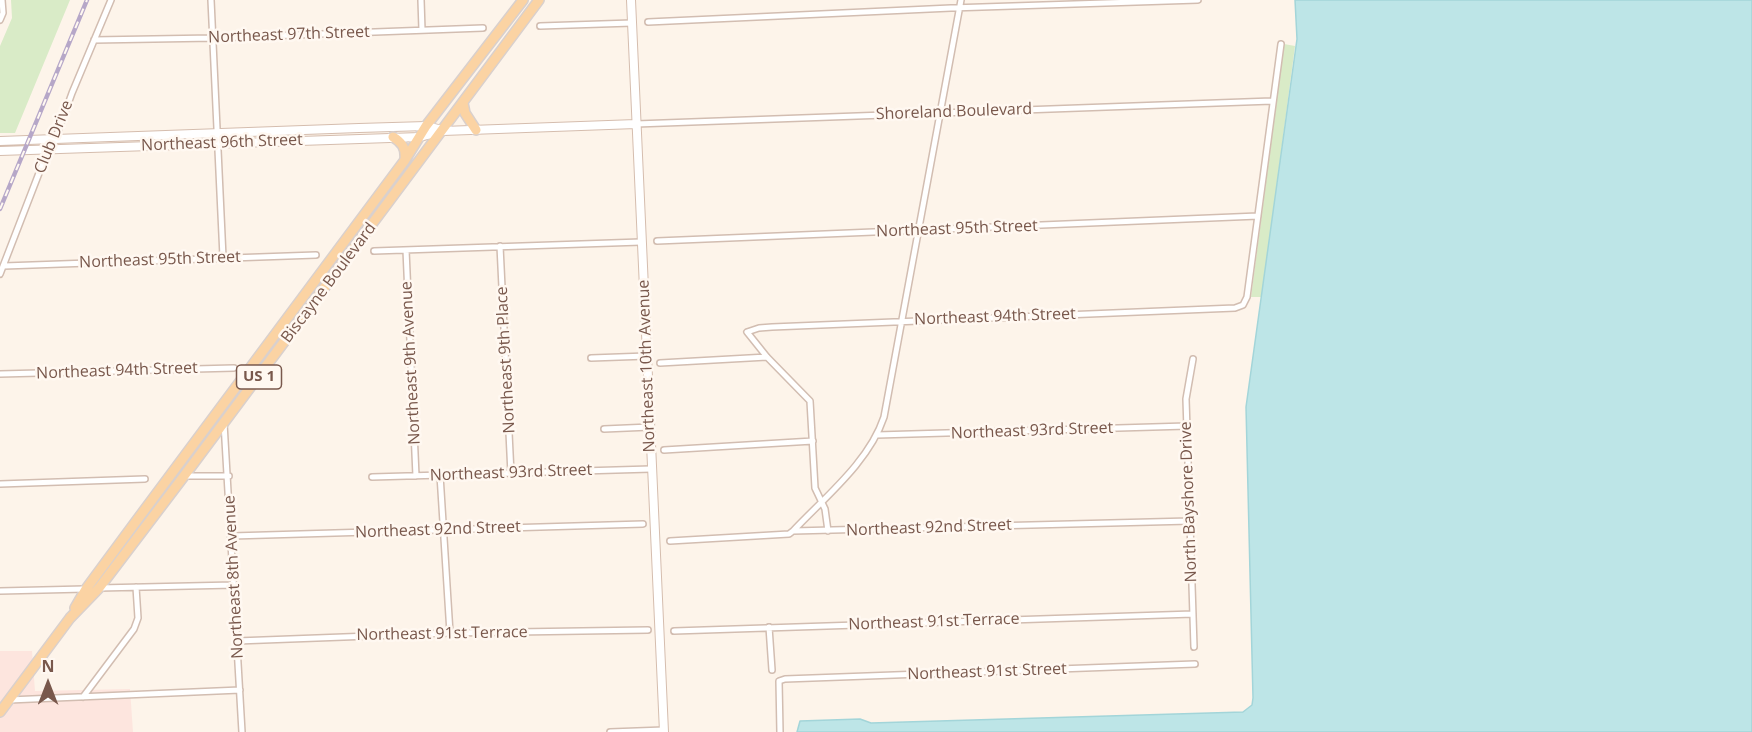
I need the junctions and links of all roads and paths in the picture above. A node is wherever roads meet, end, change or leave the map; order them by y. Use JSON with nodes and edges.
{"nodes":[{"id":1,"x":2,"y":0,"type":"edge"},
{"id":2,"x":111,"y":0,"type":"edge"},
{"id":3,"x":212,"y":0,"type":"edge"},
{"id":4,"x":421,"y":0,"type":"edge"},
{"id":5,"x":523,"y":0,"type":"edge"},
{"id":6,"x":539,"y":0,"type":"edge"},
{"id":7,"x":631,"y":0,"type":"edge"},
{"id":8,"x":961,"y":0,"type":"edge"},
{"id":9,"x":1198,"y":0,"type":"edge"},
{"id":10,"x":959,"y":9,"type":"junction"},
{"id":11,"x":0,"y":20,"type":"edge"},
{"id":12,"x":648,"y":22,"type":"dead end"},
{"id":13,"x":632,"y":23,"type":"junction"},
{"id":14,"x":540,"y":26,"type":"dead end"},
{"id":15,"x":483,"y":28,"type":"dead end"},
{"id":16,"x":422,"y":30,"type":"junction"},
{"id":17,"x":213,"y":38,"type":"junction"},
{"id":18,"x":94,"y":40,"type":"junction"},
{"id":19,"x":1281,"y":44,"type":"dead end"},
{"id":20,"x":1272,"y":101,"type":"junction"},
{"id":21,"x":463,"y":103,"type":"junction"},
{"id":22,"x":940,"y":113,"type":"junction"},
{"id":23,"x":636,"y":124,"type":"junction"},
{"id":24,"x":426,"y":126,"type":"junction"},
{"id":25,"x":476,"y":129,"type":"junction"},
{"id":26,"x":443,"y":130,"type":"junction"},
{"id":27,"x":218,"y":133,"type":"junction"},
{"id":28,"x":393,"y":137,"type":"junction"},
{"id":29,"x":420,"y":137,"type":"junction"},
{"id":30,"x":55,"y":139,"type":"junction"},
{"id":31,"x":0,"y":141,"type":"edge"},
{"id":32,"x":219,"y":143,"type":"junction"},
{"id":33,"x":50,"y":149,"type":"junction"},
{"id":34,"x":0,"y":151,"type":"edge"},
{"id":35,"x":405,"y":160,"type":"junction"},
{"id":36,"x":1258,"y":216,"type":"junction"},
{"id":37,"x":919,"y":230,"type":"junction"},
{"id":38,"x":657,"y":241,"type":"dead end"},
{"id":39,"x":641,"y":242,"type":"junction"},
{"id":40,"x":500,"y":246,"type":"junction"},
{"id":41,"x":406,"y":250,"type":"junction"},
{"id":42,"x":374,"y":251,"type":"dead end"},
{"id":43,"x":316,"y":255,"type":"dead end"},
{"id":44,"x":223,"y":257,"type":"junction"},
{"id":45,"x":4,"y":266,"type":"junction"},
{"id":46,"x":0,"y":274,"type":"edge"},
{"id":47,"x":299,"y":303,"type":"junction"},
{"id":48,"x":903,"y":321,"type":"junction"},
{"id":49,"x":295,"y":328,"type":"junction"},
{"id":50,"x":647,"y":356,"type":"junction"},
{"id":51,"x":767,"y":357,"type":"junction"},
{"id":52,"x":591,"y":358,"type":"dead end"},
{"id":53,"x":1193,"y":359,"type":"dead end"},
{"id":54,"x":660,"y":363,"type":"dead end"},
{"id":55,"x":234,"y":368,"type":"dead end"},
{"id":56,"x":0,"y":374,"type":"edge"},
{"id":57,"x":226,"y":400,"type":"junction"},
{"id":58,"x":224,"y":423,"type":"junction"},
{"id":59,"x":1187,"y":426,"type":"junction"},
{"id":60,"x":650,"y":427,"type":"junction"},
{"id":61,"x":604,"y":429,"type":"dead end"},
{"id":62,"x":877,"y":435,"type":"junction"},
{"id":63,"x":813,"y":441,"type":"junction"},
{"id":64,"x":664,"y":450,"type":"dead end"},
{"id":65,"x":651,"y":469,"type":"junction"},
{"id":66,"x":511,"y":474,"type":"junction"},
{"id":67,"x":440,"y":475,"type":"junction"},
{"id":68,"x":184,"y":476,"type":"junction"},
{"id":69,"x":229,"y":476,"type":"junction"},
{"id":70,"x":417,"y":476,"type":"junction"},
{"id":71,"x":372,"y":477,"type":"dead end"},
{"id":72,"x":145,"y":479,"type":"dead end"},
{"id":73,"x":0,"y":484,"type":"edge"},
{"id":74,"x":820,"y":502,"type":"junction"},
{"id":75,"x":1190,"y":521,"type":"junction"},
{"id":76,"x":643,"y":524,"type":"dead end"},
{"id":77,"x":444,"y":530,"type":"junction"},
{"id":78,"x":793,"y":531,"type":"junction"},
{"id":79,"x":828,"y":531,"type":"junction"},
{"id":80,"x":232,"y":536,"type":"junction"},
{"id":81,"x":670,"y":541,"type":"dead end"},
{"id":82,"x":234,"y":585,"type":"junction"},
{"id":83,"x":136,"y":587,"type":"junction"},
{"id":84,"x":99,"y":588,"type":"junction"},
{"id":85,"x":86,"y":589,"type":"junction"},
{"id":86,"x":0,"y":591,"type":"edge"},
{"id":87,"x":1193,"y":614,"type":"junction"},
{"id":88,"x":70,"y":618,"type":"junction"},
{"id":89,"x":769,"y":627,"type":"junction"},
{"id":90,"x":648,"y":630,"type":"dead end"},
{"id":91,"x":674,"y":631,"type":"dead end"},
{"id":92,"x":450,"y":633,"type":"junction"},
{"id":93,"x":237,"y":641,"type":"junction"},
{"id":94,"x":1194,"y":646,"type":"dead end"},
{"id":95,"x":1195,"y":664,"type":"dead end"},
{"id":96,"x":772,"y":670,"type":"dead end"},
{"id":97,"x":240,"y":690,"type":"junction"},
{"id":98,"x":83,"y":697,"type":"junction"},
{"id":99,"x":9,"y":700,"type":"junction"},
{"id":100,"x":0,"y":712,"type":"edge"},
{"id":101,"x":664,"y":731,"type":"edge"},
{"id":102,"x":242,"y":732,"type":"edge"},
{"id":103,"x":610,"y":732,"type":"edge"},
{"id":104,"x":780,"y":732,"type":"edge"}],
"edges":[{"from":1,"to":11,"type":"street"},
{"from":2,"to":18,"type":"street","name":"Club Drive"},
{"from":3,"to":17,"type":"street"},
{"from":4,"to":16,"type":"street"},
{"from":5,"to":24,"type":"main road","name":"Biscayne Boulevard","number":"US 1"},
{"from":6,"to":21,"type":"main road","name":"Biscayne Boulevard","number":"US 1"},
{"from":7,"to":13,"type":"street","name":"Northeast 10th Avenue"},
{"from":8,"to":10,"type":"street"},
{"from":9,"to":10,"type":"street"},
{"from":10,"to":12,"type":"street"},
{"from":10,"to":22,"type":"street"},
{"from":13,"to":14,"type":"street"},
{"from":13,"to":23,"type":"street","name":"Northeast 10th Avenue"},
{"from":15,"to":16,"type":"street","name":"Northeast 97th Street"},
{"from":16,"to":17,"type":"street","name":"Northeast 97th Street"},
{"from":17,"to":18,"type":"street","name":"Northeast 97th Street"},
{"from":17,"to":27,"type":"street"},
{"from":18,"to":30,"type":"street","name":"Club Drive"},
{"from":19,"to":20,"type":"street"},
{"from":20,"to":22,"type":"street","name":"Shoreland Boulevard"},
{"from":20,"to":36,"type":"street"},
{"from":21,"to":25,"type":"main road"},
{"from":21,"to":26,"type":"main road","name":"Biscayne Boulevard","number":"US 1"},
{"from":22,"to":23,"type":"street","name":"Shoreland Boulevard"},
{"from":22,"to":37,"type":"street"},
{"from":23,"to":25,"type":"street","name":"Northeast 96th Street"},
{"from":23,"to":39,"type":"street","name":"Northeast 10th Avenue"},
{"from":24,"to":26,"type":"street","name":"Northeast 96th Street"},
{"from":24,"to":27,"type":"street","name":"Northeast 96th Street"},
{"from":24,"to":29,"type":"main road","name":"Biscayne Boulevard","number":"US 1"},
{"from":25,"to":26,"type":"street","name":"Northeast 96th Street"},
{"from":26,"to":29,"type":"street","name":"Northeast 96th Street"},
{"from":26,"to":49,"type":"main road","name":"Biscayne Boulevard","number":"US 1"},
{"from":27,"to":30,"type":"street","name":"Northeast 96th Street"},
{"from":27,"to":32,"type":"street"},
{"from":28,"to":29,"type":"street","name":"Northeast 96th Street"},
{"from":28,"to":32,"type":"street","name":"Northeast 96th Street"},
{"from":28,"to":35,"type":"main road"},
{"from":29,"to":35,"type":"main road","name":"Biscayne Boulevard","number":"US 1"},
{"from":30,"to":31,"type":"street","name":"Northeast 96th Street"},
{"from":30,"to":33,"type":"street","name":"Club Drive"},
{"from":32,"to":33,"type":"street","name":"Northeast 96th Street"},
{"from":32,"to":44,"type":"street"},
{"from":33,"to":34,"type":"street","name":"Northeast 96th Street"},
{"from":33,"to":45,"type":"street","name":"Club Drive"},
{"from":35,"to":47,"type":"main road","name":"Biscayne Boulevard","number":"US 1"},
{"from":36,"to":37,"type":"street","name":"Northeast 95th Street"},
{"from":36,"to":48,"type":"street","name":"Northeast 94th Street"},
{"from":37,"to":38,"type":"street","name":"Northeast 95th Street"},
{"from":37,"to":48,"type":"street"},
{"from":39,"to":40,"type":"street"},
{"from":39,"to":50,"type":"street","name":"Northeast 10th Avenue"},
{"from":40,"to":41,"type":"street"},
{"from":40,"to":66,"type":"street","name":"Northeast 9th Place"},
{"from":41,"to":42,"type":"street"},
{"from":41,"to":70,"type":"street","name":"Northeast 9th Avenue"},
{"from":43,"to":44,"type":"street","name":"Northeast 95th Street"},
{"from":44,"to":45,"type":"street","name":"Northeast 95th Street"},
{"from":45,"to":46,"type":"street","name":"Club Drive"},
{"from":47,"to":49,"type":"main road"},
{"from":47,"to":57,"type":"main road","name":"Biscayne Boulevard","number":"US 1"},
{"from":48,"to":51,"type":"street","name":"Northeast 94th Street"},
{"from":48,"to":62,"type":"street"},
{"from":49,"to":58,"type":"main road","name":"Biscayne Boulevard","number":"US 1"},
{"from":50,"to":52,"type":"street"},
{"from":50,"to":60,"type":"street","name":"Northeast 10th Avenue"},
{"from":51,"to":54,"type":"street"},
{"from":51,"to":63,"type":"street"},
{"from":53,"to":59,"type":"street","name":"North Bayshore Drive"},
{"from":55,"to":56,"type":"street","name":"Northeast 94th Street"},
{"from":57,"to":58,"type":"main road"},
{"from":57,"to":85,"type":"main road","name":"Biscayne Boulevard","number":"US 1"},
{"from":58,"to":68,"type":"main road","name":"Biscayne Boulevard","number":"US 1"},
{"from":58,"to":69,"type":"street","name":"Northeast 8th Avenue"},
{"from":59,"to":62,"type":"street","name":"Northeast 93rd Street"},
{"from":59,"to":75,"type":"street","name":"North Bayshore Drive"},
{"from":60,"to":61,"type":"street"},
{"from":60,"to":65,"type":"street","name":"Northeast 10th Avenue"},
{"from":62,"to":74,"type":"street"},
{"from":63,"to":64,"type":"street"},
{"from":63,"to":74,"type":"street"},
{"from":65,"to":66,"type":"street","name":"Northeast 93rd Street"},
{"from":65,"to":101,"type":"street","name":"Northeast 10th Avenue"},
{"from":66,"to":67,"type":"street","name":"Northeast 93rd Street"},
{"from":67,"to":70,"type":"street","name":"Northeast 93rd Street"},
{"from":67,"to":77,"type":"street"},
{"from":68,"to":69,"type":"street"},
{"from":68,"to":84,"type":"main road","name":"Biscayne Boulevard","number":"US 1"},
{"from":69,"to":80,"type":"street","name":"Northeast 8th Avenue"},
{"from":70,"to":71,"type":"street","name":"Northeast 93rd Street"},
{"from":72,"to":73,"type":"street"},
{"from":74,"to":78,"type":"street"},
{"from":74,"to":79,"type":"street"},
{"from":75,"to":79,"type":"street","name":"Northeast 92nd Street"},
{"from":75,"to":87,"type":"street","name":"North Bayshore Drive"},
{"from":76,"to":77,"type":"street","name":"Northeast 92nd Street"},
{"from":77,"to":80,"type":"street","name":"Northeast 92nd Street"},
{"from":77,"to":92,"type":"street"},
{"from":78,"to":79,"type":"street","name":"Northeast 92nd Street"},
{"from":78,"to":81,"type":"street","name":"Northeast 92nd Street"},
{"from":80,"to":82,"type":"street","name":"Northeast 8th Avenue"},
{"from":82,"to":83,"type":"street"},
{"from":82,"to":93,"type":"street","name":"Northeast 8th Avenue"},
{"from":83,"to":84,"type":"street"},
{"from":83,"to":98,"type":"street"},
{"from":84,"to":88,"type":"main road","name":"Biscayne Boulevard","number":"US 1"},
{"from":85,"to":86,"type":"street"},
{"from":85,"to":88,"type":"main road","name":"Biscayne Boulevard","number":"US 1"},
{"from":87,"to":89,"type":"street","name":"Northeast 91st Terrace"},
{"from":87,"to":94,"type":"street","name":"North Bayshore Drive"},
{"from":88,"to":99,"type":"main road","name":"Biscayne Boulevard","number":"US 1"},
{"from":89,"to":91,"type":"street","name":"Northeast 91st Terrace"},
{"from":89,"to":96,"type":"street"},
{"from":90,"to":92,"type":"street","name":"Northeast 91st Terrace"},
{"from":92,"to":93,"type":"street","name":"Northeast 91st Terrace"},
{"from":93,"to":97,"type":"street","name":"Northeast 8th Avenue"},
{"from":95,"to":104,"type":"street","name":"Northeast 91st Street"},
{"from":97,"to":98,"type":"street"},
{"from":97,"to":102,"type":"street","name":"Northeast 8th Avenue"},
{"from":98,"to":99,"type":"street"},
{"from":99,"to":100,"type":"main road","name":"Biscayne Boulevard","number":"US 1"},
{"from":101,"to":103,"type":"street"}]}
